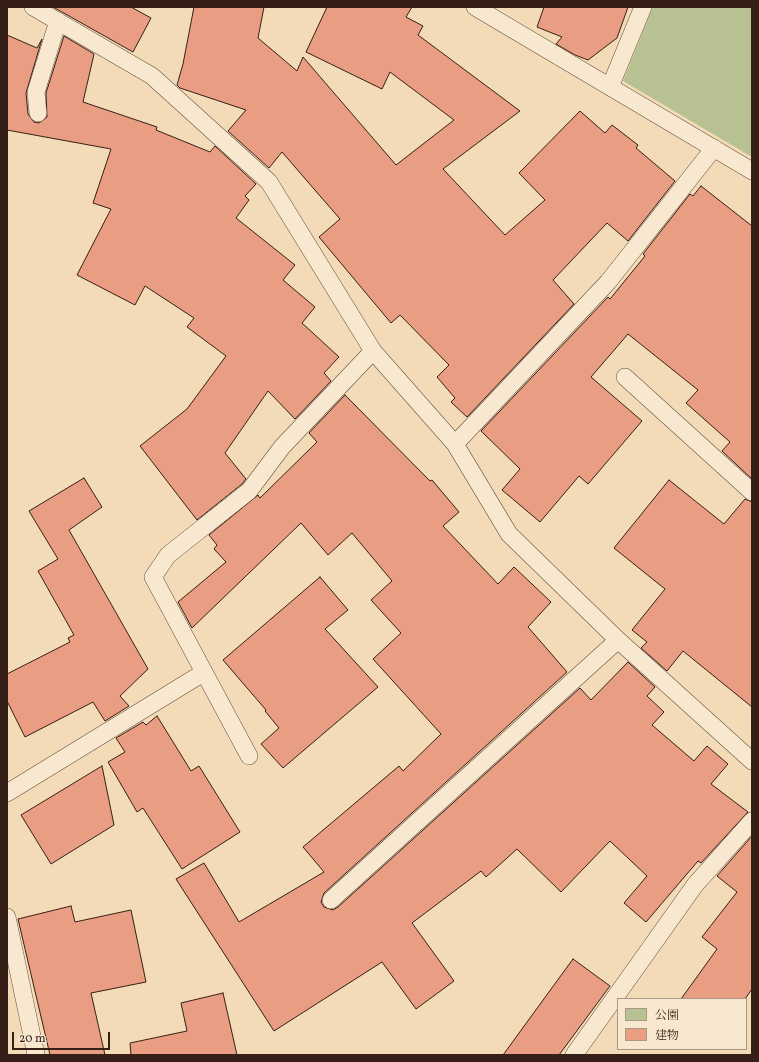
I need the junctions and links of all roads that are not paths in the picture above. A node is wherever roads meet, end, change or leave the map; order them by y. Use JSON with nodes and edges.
{"nodes":[{"id":1,"x":33,"y":7,"type":"edge"},
{"id":2,"x":475,"y":7,"type":"edge"},
{"id":3,"x":642,"y":7,"type":"edge"},
{"id":4,"x":58,"y":21,"type":"junction"},
{"id":5,"x":610,"y":87,"type":"junction"},
{"id":6,"x":38,"y":113,"type":"dead end"},
{"id":7,"x":714,"y":148,"type":"junction"},
{"id":8,"x":752,"y":171,"type":"edge"},
{"id":9,"x":374,"y":351,"type":"junction"},
{"id":10,"x":625,"y":377,"type":"dead end"},
{"id":11,"x":455,"y":444,"type":"junction"},
{"id":12,"x":752,"y":492,"type":"edge"},
{"id":13,"x":618,"y":640,"type":"junction"},
{"id":14,"x":203,"y":673,"type":"junction"},
{"id":15,"x":249,"y":756,"type":"dead end"},
{"id":16,"x":752,"y":761,"type":"edge"},
{"id":17,"x":7,"y":793,"type":"edge"},
{"id":18,"x":752,"y":821,"type":"edge"},
{"id":19,"x":330,"y":900,"type":"dead end"},
{"id":20,"x":7,"y":917,"type":"edge"},
{"id":21,"x":36,"y":1055,"type":"edge"},
{"id":22,"x":574,"y":1055,"type":"edge"}],
"edges":[{"from":1,"to":4,"type":"lane"},
{"from":2,"to":5,"type":"lane"},
{"from":3,"to":5,"type":"lane"},
{"from":4,"to":6,"type":"lane"},
{"from":4,"to":9,"type":"lane"},
{"from":5,"to":7,"type":"lane"},
{"from":7,"to":8,"type":"lane"},
{"from":7,"to":11,"type":"lane"},
{"from":9,"to":11,"type":"lane"},
{"from":9,"to":14,"type":"lane"},
{"from":10,"to":12,"type":"lane"},
{"from":11,"to":13,"type":"lane"},
{"from":13,"to":16,"type":"lane"},
{"from":13,"to":19,"type":"lane"},
{"from":14,"to":15,"type":"lane"},
{"from":14,"to":17,"type":"lane"},
{"from":18,"to":22,"type":"lane"},
{"from":20,"to":21,"type":"lane"}]}
